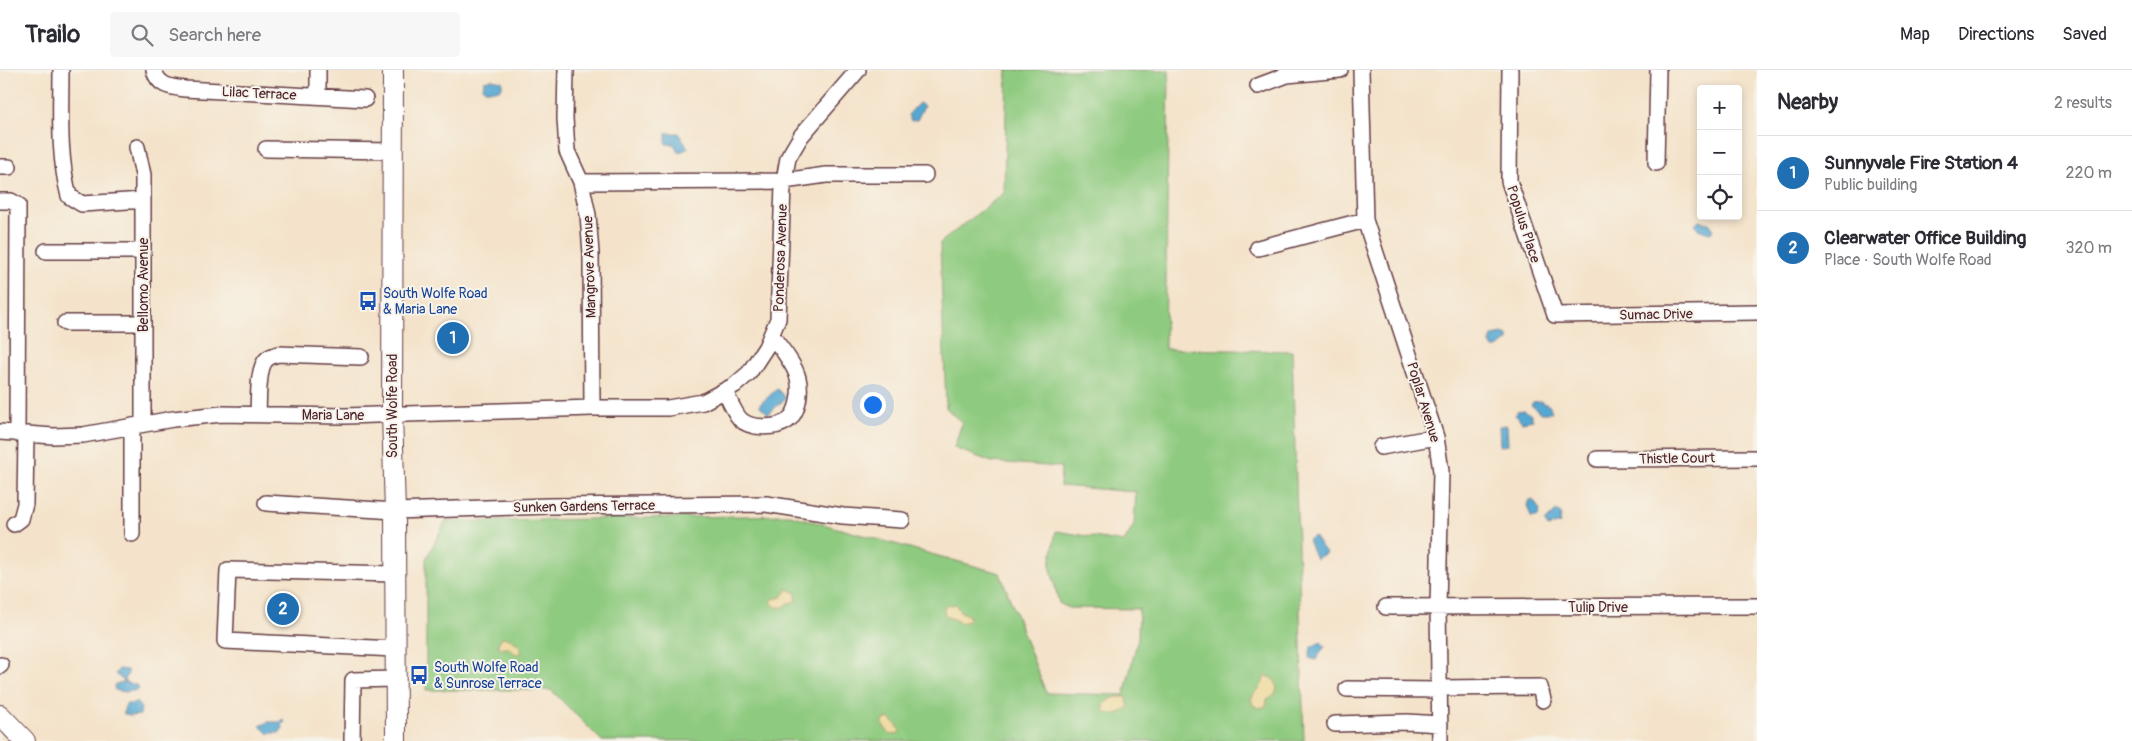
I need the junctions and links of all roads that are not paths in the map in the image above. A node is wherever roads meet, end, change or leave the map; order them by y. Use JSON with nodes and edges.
{"nodes":[{"id":1,"x":61,"y":70,"type":"edge"},
{"id":2,"x":318,"y":70,"type":"edge"},
{"id":3,"x":393,"y":70,"type":"edge"},
{"id":4,"x":566,"y":70,"type":"edge"},
{"id":5,"x":858,"y":70,"type":"edge"},
{"id":6,"x":1340,"y":70,"type":"edge"},
{"id":7,"x":1360,"y":70,"type":"edge"},
{"id":8,"x":1510,"y":70,"type":"edge"},
{"id":9,"x":1658,"y":70,"type":"edge"},
{"id":10,"x":155,"y":74,"type":"edge"},
{"id":11,"x":1258,"y":86,"type":"dead end"},
{"id":12,"x":318,"y":96,"type":"junction"},
{"id":13,"x":366,"y":99,"type":"dead end"},
{"id":14,"x":137,"y":148,"type":"dead end"},
{"id":15,"x":266,"y":149,"type":"dead end"},
{"id":16,"x":392,"y":151,"type":"junction"},
{"id":17,"x":1656,"y":163,"type":"dead end"},
{"id":18,"x":925,"y":175,"type":"dead end"},
{"id":19,"x":784,"y":180,"type":"junction"},
{"id":20,"x":581,"y":182,"type":"junction"},
{"id":21,"x":143,"y":200,"type":"junction"},
{"id":22,"x":0,"y":201,"type":"edge"},
{"id":23,"x":1365,"y":220,"type":"junction"},
{"id":24,"x":1258,"y":248,"type":"dead end"},
{"id":25,"x":143,"y":251,"type":"junction"},
{"id":26,"x":46,"y":252,"type":"dead end"},
{"id":27,"x":1757,"y":312,"type":"edge"},
{"id":28,"x":1555,"y":315,"type":"joint"},
{"id":29,"x":65,"y":323,"type":"dead end"},
{"id":30,"x":143,"y":323,"type":"junction"},
{"id":31,"x":771,"y":335,"type":"junction"},
{"id":32,"x":361,"y":357,"type":"dead end"},
{"id":33,"x":725,"y":391,"type":"junction"},
{"id":34,"x":592,"y":408,"type":"junction"},
{"id":35,"x":668,"y":408,"type":"joint"},
{"id":36,"x":258,"y":414,"type":"junction"},
{"id":37,"x":392,"y":414,"type":"junction"},
{"id":38,"x":137,"y":425,"type":"junction"},
{"id":39,"x":0,"y":432,"type":"edge"},
{"id":40,"x":22,"y":434,"type":"junction"},
{"id":41,"x":1436,"y":437,"type":"junction"},
{"id":42,"x":1381,"y":447,"type":"dead end"},
{"id":43,"x":1757,"y":458,"type":"edge"},
{"id":44,"x":1597,"y":459,"type":"dead end"},
{"id":45,"x":266,"y":503,"type":"dead end"},
{"id":46,"x":395,"y":510,"type":"junction"},
{"id":47,"x":902,"y":520,"type":"dead end"},
{"id":48,"x":14,"y":524,"type":"dead end"},
{"id":49,"x":132,"y":534,"type":"dead end"},
{"id":50,"x":395,"y":574,"type":"junction"},
{"id":51,"x":1757,"y":606,"type":"edge"},
{"id":52,"x":1386,"y":607,"type":"dead end"},
{"id":53,"x":1438,"y":608,"type":"junction"},
{"id":54,"x":395,"y":649,"type":"junction"},
{"id":55,"x":396,"y":679,"type":"junction"},
{"id":56,"x":1347,"y":689,"type":"dead end"},
{"id":57,"x":1439,"y":689,"type":"junction"},
{"id":58,"x":1543,"y":700,"type":"dead end"},
{"id":59,"x":2,"y":720,"type":"edge"},
{"id":60,"x":1335,"y":724,"type":"dead end"},
{"id":61,"x":1440,"y":724,"type":"junction"},
{"id":62,"x":25,"y":741,"type":"edge"},
{"id":63,"x":352,"y":741,"type":"edge"},
{"id":64,"x":396,"y":741,"type":"edge"},
{"id":65,"x":1440,"y":741,"type":"edge"}],
"edges":[{"from":1,"to":21,"type":"street"},
{"from":2,"to":12,"type":"street"},
{"from":3,"to":16,"type":"main road","name":"South Wolfe Road"},
{"from":4,"to":20,"type":"street","name":"Mangrove Avenue"},
{"from":5,"to":19,"type":"street","name":"Ponderosa Avenue"},
{"from":6,"to":11,"type":"street"},
{"from":7,"to":23,"type":"street","name":"Poplar Avenue"},
{"from":8,"to":28,"type":"street","name":"Populus Place"},
{"from":9,"to":17,"type":"street"},
{"from":10,"to":12,"type":"street","name":"Lilac Terrace"},
{"from":12,"to":13,"type":"street","name":"Lilac Terrace"},
{"from":14,"to":21,"type":"street","name":"Bellomo Avenue"},
{"from":15,"to":16,"type":"street"},
{"from":16,"to":37,"type":"main road","name":"South Wolfe Road"},
{"from":18,"to":19,"type":"street"},
{"from":19,"to":20,"type":"street"},
{"from":19,"to":31,"type":"street","name":"Ponderosa Avenue"},
{"from":20,"to":34,"type":"street","name":"Mangrove Avenue"},
{"from":21,"to":25,"type":"street","name":"Bellomo Avenue"},
{"from":22,"to":40,"type":"street"},
{"from":23,"to":24,"type":"street"},
{"from":23,"to":41,"type":"street","name":"Poplar Avenue"},
{"from":25,"to":26,"type":"street"},
{"from":25,"to":30,"type":"street","name":"Bellomo Avenue"},
{"from":27,"to":28,"type":"street","name":"Sumac Drive"},
{"from":29,"to":30,"type":"street"},
{"from":30,"to":38,"type":"street","name":"Bellomo Avenue"},
{"from":31,"to":33,"type":"street","name":"Ponderosa Avenue"},
{"from":31,"to":33,"type":"street"},
{"from":32,"to":36,"type":"street"},
{"from":33,"to":35,"type":"street","name":"Ponderosa Avenue"},
{"from":34,"to":35,"type":"street","name":"Maria Lane"},
{"from":34,"to":37,"type":"street","name":"Maria Lane"},
{"from":36,"to":37,"type":"street","name":"Maria Lane"},
{"from":36,"to":38,"type":"street","name":"Maria Lane"},
{"from":37,"to":46,"type":"main road","name":"South Wolfe Road"},
{"from":38,"to":40,"type":"street","name":"Maria Lane"},
{"from":38,"to":49,"type":"street","name":"Bellomo Avenue"},
{"from":39,"to":40,"type":"street","name":"Maria Lane"},
{"from":40,"to":48,"type":"street"},
{"from":41,"to":42,"type":"street"},
{"from":41,"to":53,"type":"street","name":"Poplar Avenue"},
{"from":43,"to":44,"type":"street","name":"Thistle Court"},
{"from":45,"to":46,"type":"street","name":"Sunken Gardens Terrace"},
{"from":46,"to":47,"type":"street","name":"Sunken Gardens Terrace"},
{"from":46,"to":50,"type":"main road","name":"South Wolfe Road"},
{"from":50,"to":54,"type":"main road","name":"South Wolfe Road"},
{"from":50,"to":54,"type":"street"},
{"from":51,"to":53,"type":"street","name":"Tulip Drive"},
{"from":52,"to":53,"type":"street","name":"Tulip Drive"},
{"from":53,"to":57,"type":"street","name":"Poplar Avenue"},
{"from":54,"to":55,"type":"main road","name":"South Wolfe Road"},
{"from":55,"to":63,"type":"street"},
{"from":55,"to":64,"type":"main road","name":"South Wolfe Road"},
{"from":56,"to":57,"type":"street"},
{"from":57,"to":58,"type":"street"},
{"from":57,"to":61,"type":"street","name":"Poplar Avenue"},
{"from":59,"to":62,"type":"main road"},
{"from":60,"to":61,"type":"street"},
{"from":61,"to":65,"type":"street","name":"Poplar Avenue"}]}
